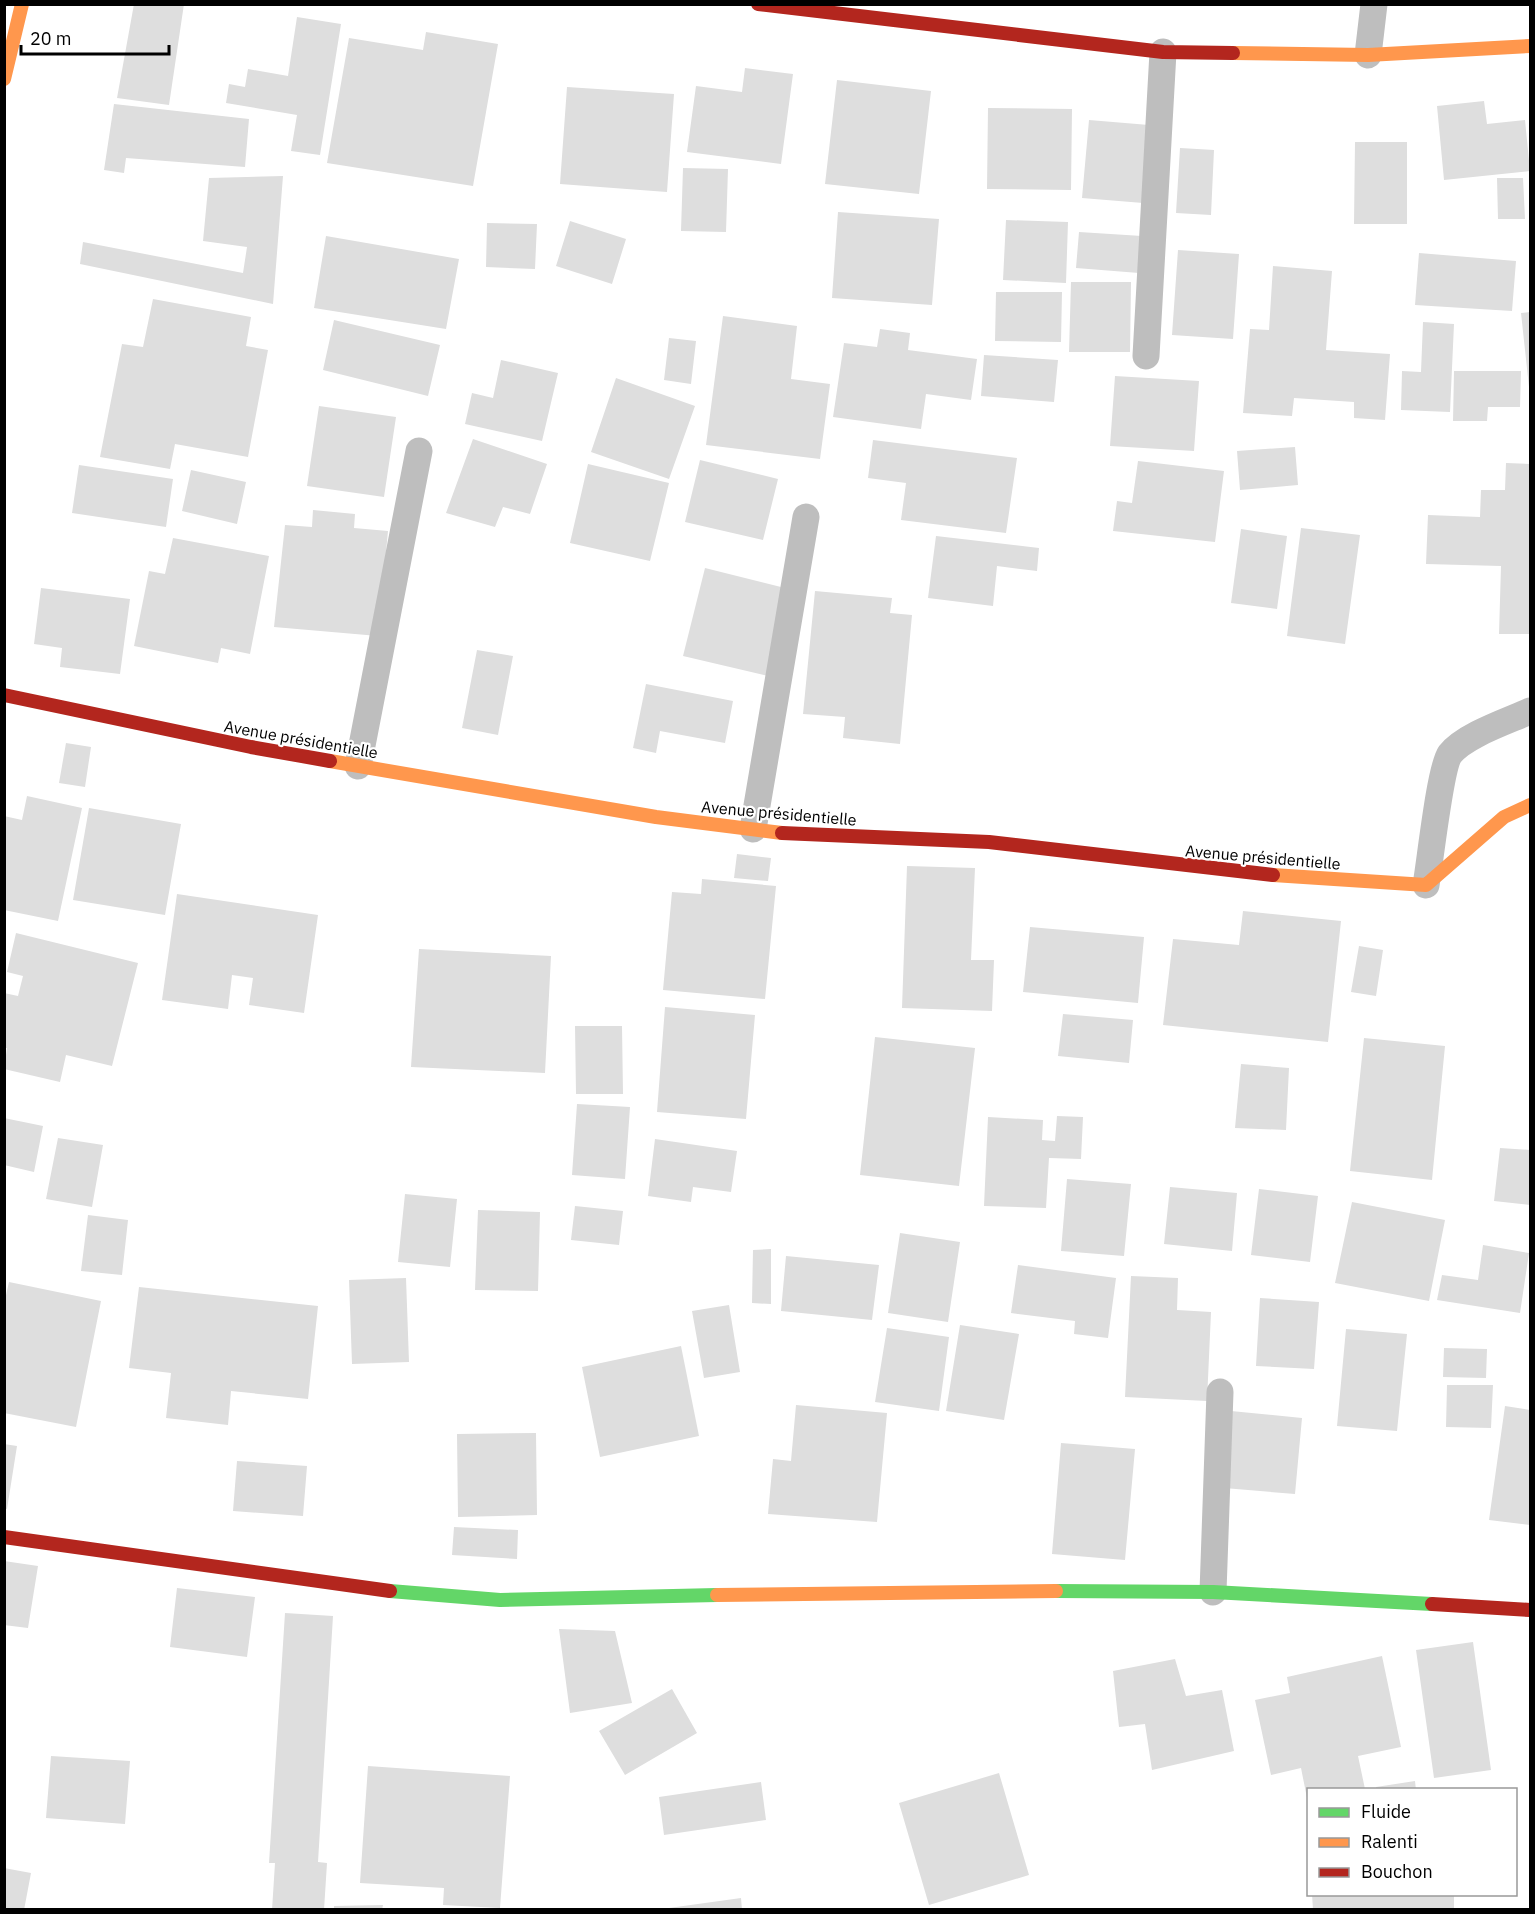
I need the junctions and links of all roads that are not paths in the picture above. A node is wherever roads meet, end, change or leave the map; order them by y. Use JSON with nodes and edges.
{"nodes":[{"id":1,"x":22,"y":4,"type":"edge"},
{"id":2,"x":758,"y":4,"type":"edge"},
{"id":3,"x":1374,"y":4,"type":"edge"},
{"id":4,"x":1530,"y":46,"type":"edge"},
{"id":5,"x":1163,"y":52,"type":"junction"},
{"id":6,"x":1368,"y":55,"type":"junction"},
{"id":7,"x":4,"y":79,"type":"edge"},
{"id":8,"x":1146,"y":356,"type":"dead end"},
{"id":9,"x":419,"y":451,"type":"dead end"},
{"id":10,"x":806,"y":516,"type":"dead end"},
{"id":11,"x":4,"y":695,"type":"edge"},
{"id":12,"x":1530,"y":711,"type":"edge"},
{"id":13,"x":358,"y":766,"type":"junction"},
{"id":14,"x":1530,"y":805,"type":"edge"},
{"id":15,"x":753,"y":829,"type":"junction"},
{"id":16,"x":1426,"y":885,"type":"junction"},
{"id":17,"x":1220,"y":1392,"type":"dead end"},
{"id":18,"x":4,"y":1537,"type":"edge"},
{"id":19,"x":1213,"y":1592,"type":"junction"},
{"id":20,"x":1530,"y":1610,"type":"edge"}],
"edges":[{"from":1,"to":7,"type":"street"},
{"from":2,"to":5,"type":"street"},
{"from":3,"to":6,"type":"lane"},
{"from":4,"to":6,"type":"street"},
{"from":5,"to":6,"type":"street"},
{"from":5,"to":8,"type":"lane"},
{"from":9,"to":13,"type":"lane"},
{"from":10,"to":15,"type":"lane"},
{"from":11,"to":13,"type":"street","name":"Avenue présidentielle"},
{"from":12,"to":16,"type":"lane"},
{"from":13,"to":15,"type":"street","name":"Avenue présidentielle"},
{"from":14,"to":16,"type":"street"},
{"from":15,"to":16,"type":"street","name":"Avenue présidentielle"},
{"from":17,"to":19,"type":"lane"},
{"from":18,"to":19,"type":"street"},
{"from":19,"to":20,"type":"street"}]}
